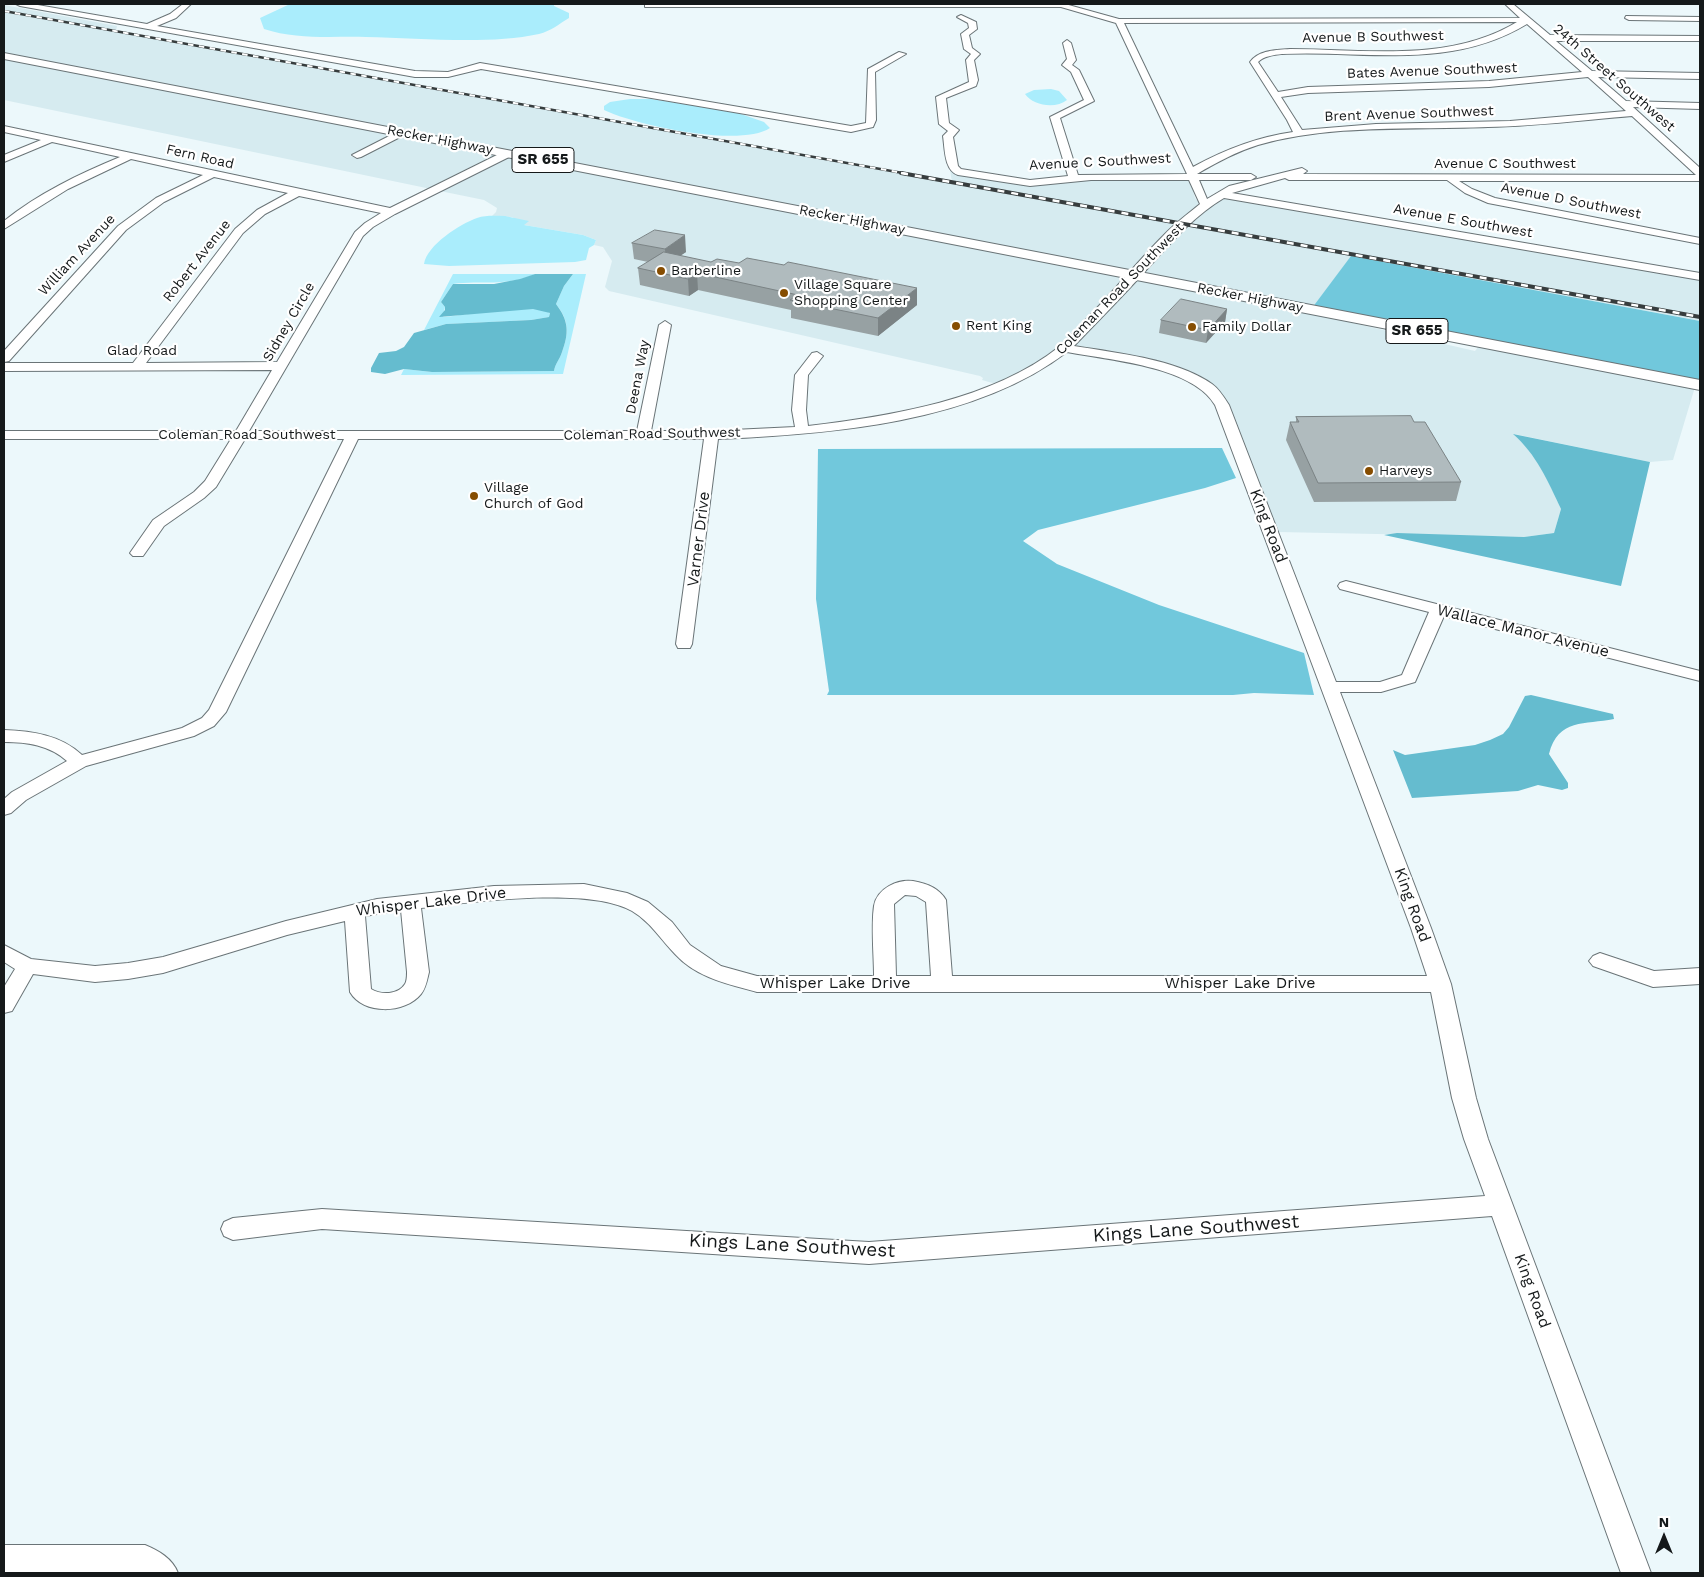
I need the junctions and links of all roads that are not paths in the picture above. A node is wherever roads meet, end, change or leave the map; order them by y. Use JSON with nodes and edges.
{"nodes":[{"id":1,"x":20,"y":4,"type":"edge"},
{"id":2,"x":187,"y":4,"type":"edge"},
{"id":3,"x":1061,"y":4,"type":"edge"},
{"id":4,"x":1509,"y":4,"type":"edge"},
{"id":5,"x":648,"y":5,"type":"edge"},
{"id":6,"x":962,"y":17,"type":"dead end"},
{"id":7,"x":1629,"y":18,"type":"dead end"},
{"id":8,"x":1700,"y":19,"type":"edge"},
{"id":9,"x":1527,"y":20,"type":"junction"},
{"id":10,"x":1119,"y":21,"type":"junction"},
{"id":11,"x":150,"y":26,"type":"junction"},
{"id":12,"x":1517,"y":27,"type":"junction"},
{"id":13,"x":1538,"y":28,"type":"junction"},
{"id":14,"x":1549,"y":38,"type":"junction"},
{"id":15,"x":1700,"y":38,"type":"edge"},
{"id":16,"x":1067,"y":43,"type":"dead end"},
{"id":17,"x":902,"y":54,"type":"dead end"},
{"id":18,"x":4,"y":56,"type":"edge"},
{"id":19,"x":1591,"y":74,"type":"junction"},
{"id":20,"x":1700,"y":76,"type":"edge"},
{"id":21,"x":1275,"y":95,"type":"junction"},
{"id":22,"x":1624,"y":104,"type":"junction"},
{"id":23,"x":1700,"y":106,"type":"edge"},
{"id":24,"x":1634,"y":113,"type":"junction"},
{"id":25,"x":4,"y":129,"type":"edge"},
{"id":26,"x":402,"y":133,"type":"junction"},
{"id":27,"x":1298,"y":133,"type":"junction"},
{"id":28,"x":52,"y":139,"type":"junction"},
{"id":29,"x":509,"y":154,"type":"junction"},
{"id":30,"x":357,"y":155,"type":"dead end"},
{"id":31,"x":130,"y":156,"type":"junction"},
{"id":32,"x":4,"y":158,"type":"edge"},
{"id":33,"x":953,"y":167,"type":"joint"},
{"id":34,"x":1302,"y":171,"type":"junction"},
{"id":35,"x":212,"y":174,"type":"junction"},
{"id":36,"x":1193,"y":174,"type":"junction"},
{"id":37,"x":1447,"y":174,"type":"junction"},
{"id":38,"x":1700,"y":174,"type":"edge"},
{"id":39,"x":1073,"y":178,"type":"junction"},
{"id":40,"x":1274,"y":178,"type":"junction"},
{"id":41,"x":298,"y":192,"type":"junction"},
{"id":42,"x":1220,"y":194,"type":"junction"},
{"id":43,"x":1206,"y":204,"type":"junction"},
{"id":44,"x":391,"y":212,"type":"junction"},
{"id":45,"x":4,"y":226,"type":"edge"},
{"id":46,"x":1700,"y":240,"type":"edge"},
{"id":47,"x":1135,"y":275,"type":"junction"},
{"id":48,"x":1700,"y":277,"type":"edge"},
{"id":49,"x":665,"y":325,"type":"dead end"},
{"id":50,"x":1065,"y":348,"type":"junction"},
{"id":51,"x":817,"y":356,"type":"dead end"},
{"id":52,"x":4,"y":358,"type":"edge"},
{"id":53,"x":137,"y":366,"type":"junction"},
{"id":54,"x":281,"y":366,"type":"junction"},
{"id":55,"x":4,"y":367,"type":"edge"},
{"id":56,"x":1700,"y":385,"type":"edge"},
{"id":57,"x":802,"y":430,"type":"junction"},
{"id":58,"x":4,"y":435,"type":"edge"},
{"id":59,"x":239,"y":435,"type":"junction"},
{"id":60,"x":353,"y":435,"type":"junction"},
{"id":61,"x":643,"y":435,"type":"junction"},
{"id":62,"x":712,"y":435,"type":"junction"},
{"id":63,"x":138,"y":553,"type":"dead end"},
{"id":64,"x":1346,"y":586,"type":"dead end"},
{"id":65,"x":1438,"y":610,"type":"junction"},
{"id":66,"x":684,"y":644,"type":"dead end"},
{"id":67,"x":1700,"y":676,"type":"edge"},
{"id":68,"x":1330,"y":687,"type":"junction"},
{"id":69,"x":4,"y":736,"type":"edge"},
{"id":70,"x":79,"y":762,"type":"junction"},
{"id":71,"x":4,"y":809,"type":"edge"},
{"id":72,"x":410,"y":902,"type":"junction"},
{"id":73,"x":354,"y":911,"type":"junction"},
{"id":74,"x":4,"y":953,"type":"edge"},
{"id":75,"x":1600,"y":961,"type":"dead end"},
{"id":76,"x":27,"y":966,"type":"junction"},
{"id":77,"x":1700,"y":976,"type":"edge"},
{"id":78,"x":885,"y":984,"type":"junction"},
{"id":79,"x":942,"y":984,"type":"junction"},
{"id":80,"x":1440,"y":984,"type":"junction"},
{"id":81,"x":4,"y":1005,"type":"edge"},
{"id":82,"x":1500,"y":1205,"type":"junction"},
{"id":83,"x":233,"y":1229,"type":"dead end"},
{"id":84,"x":4,"y":1560,"type":"edge"},
{"id":85,"x":163,"y":1573,"type":"edge"},
{"id":86,"x":1636,"y":1573,"type":"edge"}],
"edges":[{"from":1,"to":11,"type":"street"},
{"from":2,"to":11,"type":"street"},
{"from":3,"to":5,"type":"street"},
{"from":3,"to":10,"type":"street"},
{"from":4,"to":9,"type":"street","name":"24th Street Southwest"},
{"from":6,"to":33,"type":"street"},
{"from":7,"to":8,"type":"street"},
{"from":9,"to":10,"type":"street"},
{"from":9,"to":12,"type":"street","name":"Avenue B Southwest"},
{"from":9,"to":13,"type":"street","name":"24th Street Southwest"},
{"from":10,"to":36,"type":"street"},
{"from":11,"to":17,"type":"street"},
{"from":12,"to":13,"type":"street"},
{"from":12,"to":21,"type":"street","name":"Avenue B Southwest"},
{"from":13,"to":14,"type":"street","name":"24th Street Southwest"},
{"from":14,"to":15,"type":"street"},
{"from":14,"to":19,"type":"street","name":"24th Street Southwest"},
{"from":16,"to":39,"type":"street"},
{"from":18,"to":26,"type":"main road","name":"Recker Highway","number":"SR 655"},
{"from":19,"to":20,"type":"street","name":"Bates Avenue Southwest"},
{"from":19,"to":21,"type":"street","name":"Bates Avenue Southwest"},
{"from":19,"to":22,"type":"street","name":"24th Street Southwest"},
{"from":21,"to":27,"type":"street"},
{"from":22,"to":23,"type":"street"},
{"from":22,"to":24,"type":"street","name":"24th Street Southwest"},
{"from":24,"to":27,"type":"street","name":"Brent Avenue Southwest"},
{"from":24,"to":38,"type":"street","name":"24th Street Southwest"},
{"from":25,"to":28,"type":"street","name":"Fern Road"},
{"from":26,"to":29,"type":"main road","name":"Recker Highway","number":"SR 655"},
{"from":26,"to":30,"type":"street"},
{"from":27,"to":36,"type":"street","name":"Brent Avenue Southwest"},
{"from":28,"to":31,"type":"street","name":"Fern Road"},
{"from":28,"to":32,"type":"street"},
{"from":29,"to":44,"type":"street","name":"Sidney Circle"},
{"from":29,"to":47,"type":"main road","name":"Recker Highway","number":"SR 655"},
{"from":31,"to":35,"type":"street","name":"Fern Road"},
{"from":31,"to":45,"type":"street"},
{"from":33,"to":39,"type":"street","name":"Avenue C Southwest"},
{"from":34,"to":36,"type":"street","name":"Avenue C Southwest"},
{"from":34,"to":37,"type":"street","name":"Avenue C Southwest"},
{"from":34,"to":40,"type":"street"},
{"from":35,"to":41,"type":"street","name":"Fern Road"},
{"from":35,"to":52,"type":"street","name":"William Avenue"},
{"from":36,"to":39,"type":"street","name":"Avenue C Southwest"},
{"from":36,"to":40,"type":"street","name":"Avenue C Southwest"},
{"from":36,"to":43,"type":"street"},
{"from":37,"to":38,"type":"street","name":"Avenue C Southwest"},
{"from":37,"to":40,"type":"street","name":"Avenue C Southwest"},
{"from":37,"to":46,"type":"street","name":"Avenue D Southwest"},
{"from":40,"to":42,"type":"street","name":"Coleman Road Southwest"},
{"from":41,"to":44,"type":"street","name":"Fern Road"},
{"from":41,"to":53,"type":"street","name":"Robert Avenue"},
{"from":42,"to":43,"type":"street","name":"Coleman Road Southwest"},
{"from":42,"to":48,"type":"street","name":"Avenue E Southwest"},
{"from":43,"to":47,"type":"street","name":"Coleman Road Southwest"},
{"from":44,"to":54,"type":"street","name":"Sidney Circle"},
{"from":47,"to":50,"type":"street","name":"Coleman Road Southwest"},
{"from":47,"to":56,"type":"main road","name":"Recker Highway","number":"SR 655"},
{"from":49,"to":61,"type":"street","name":"Deena Way"},
{"from":50,"to":57,"type":"street","name":"Coleman Road Southwest"},
{"from":50,"to":68,"type":"street","name":"King Road"},
{"from":51,"to":57,"type":"street"},
{"from":53,"to":54,"type":"street","name":"Glad Road"},
{"from":53,"to":55,"type":"street","name":"Glad Road"},
{"from":54,"to":59,"type":"street","name":"Sidney Circle"},
{"from":57,"to":62,"type":"street","name":"Coleman Road Southwest"},
{"from":58,"to":59,"type":"street","name":"Coleman Road Southwest"},
{"from":59,"to":60,"type":"street","name":"Coleman Road Southwest"},
{"from":59,"to":63,"type":"street","name":"Sidney Circle"},
{"from":60,"to":61,"type":"street","name":"Coleman Road Southwest"},
{"from":60,"to":70,"type":"street"},
{"from":61,"to":62,"type":"street","name":"Coleman Road Southwest"},
{"from":62,"to":66,"type":"street","name":"Varner Drive"},
{"from":64,"to":65,"type":"street","name":"Wallace Manor Avenue"},
{"from":65,"to":67,"type":"street","name":"Wallace Manor Avenue"},
{"from":65,"to":68,"type":"street"},
{"from":68,"to":80,"type":"street","name":"King Road"},
{"from":69,"to":70,"type":"street"},
{"from":70,"to":71,"type":"street"},
{"from":72,"to":73,"type":"street","name":"Whisper Lake Drive"},
{"from":72,"to":73,"type":"street"},
{"from":72,"to":78,"type":"street","name":"Whisper Lake Drive"},
{"from":73,"to":76,"type":"street","name":"Whisper Lake Drive"},
{"from":74,"to":76,"type":"street","name":"Whisper Lake Drive"},
{"from":75,"to":77,"type":"street"},
{"from":76,"to":81,"type":"street"},
{"from":78,"to":79,"type":"street","name":"Whisper Lake Drive"},
{"from":78,"to":79,"type":"street"},
{"from":79,"to":80,"type":"street","name":"Whisper Lake Drive"},
{"from":80,"to":82,"type":"street","name":"King Road"},
{"from":82,"to":83,"type":"street","name":"Kings Lane Southwest"},
{"from":82,"to":86,"type":"street","name":"King Road"},
{"from":84,"to":85,"type":"street"}]}
